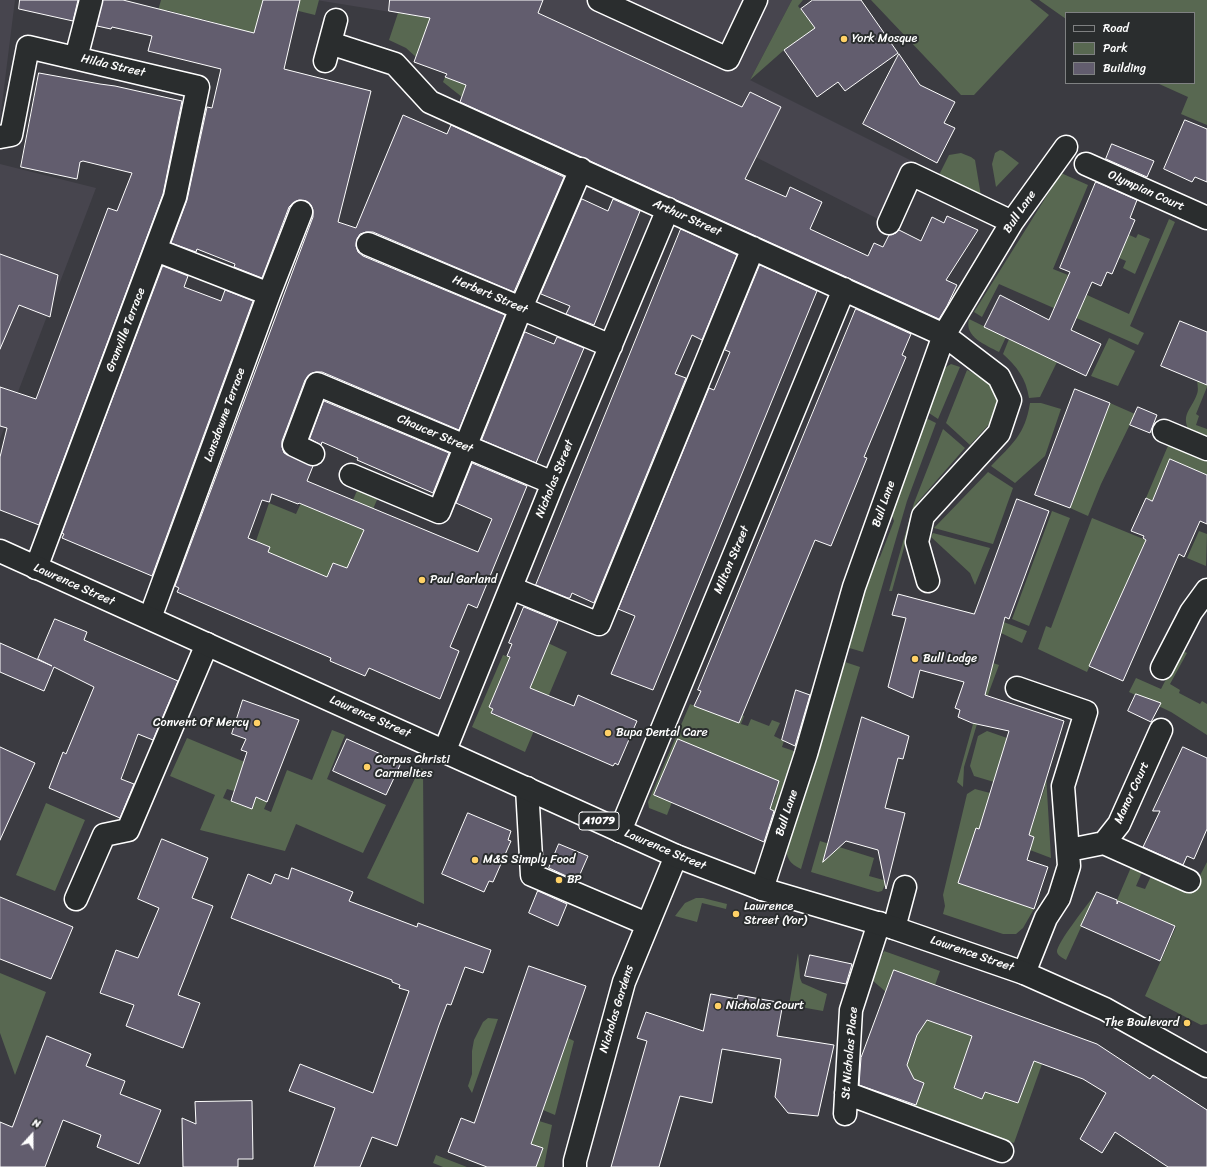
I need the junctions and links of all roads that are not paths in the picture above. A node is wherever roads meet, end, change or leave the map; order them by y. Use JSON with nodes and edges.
{"nodes":[{"id":1,"x":91,"y":0,"type":"edge"},
{"id":2,"x":599,"y":0,"type":"edge"},
{"id":3,"x":756,"y":0,"type":"edge"},
{"id":4,"x":336,"y":20,"type":"dead end"},
{"id":5,"x":76,"y":58,"type":"junction"},
{"id":6,"x":198,"y":87,"type":"joint"},
{"id":7,"x":0,"y":137,"type":"edge"},
{"id":8,"x":1066,"y":147,"type":"dead end"},
{"id":9,"x":1086,"y":164,"type":"dead end"},
{"id":10,"x":581,"y":169,"type":"junction"},
{"id":11,"x":668,"y":209,"type":"junction"},
{"id":12,"x":301,"y":212,"type":"dead end"},
{"id":13,"x":1207,"y":218,"type":"edge"},
{"id":14,"x":1012,"y":222,"type":"junction"},
{"id":15,"x":889,"y":223,"type":"dead end"},
{"id":16,"x":368,"y":244,"type":"dead end"},
{"id":17,"x":753,"y":248,"type":"junction"},
{"id":18,"x":156,"y":250,"type":"junction"},
{"id":19,"x":844,"y":289,"type":"junction"},
{"id":20,"x":269,"y":294,"type":"junction"},
{"id":21,"x":521,"y":308,"type":"junction"},
{"id":22,"x":944,"y":335,"type":"junction"},
{"id":23,"x":610,"y":346,"type":"junction"},
{"id":24,"x":1164,"y":431,"type":"dead end"},
{"id":25,"x":466,"y":446,"type":"junction"},
{"id":26,"x":1207,"y":449,"type":"edge"},
{"id":27,"x":313,"y":454,"type":"dead end"},
{"id":28,"x":351,"y":475,"type":"dead end"},
{"id":29,"x":553,"y":483,"type":"junction"},
{"id":30,"x":0,"y":551,"type":"edge"},
{"id":31,"x":36,"y":568,"type":"junction"},
{"id":32,"x":928,"y":581,"type":"dead end"},
{"id":33,"x":511,"y":588,"type":"junction"},
{"id":34,"x":1207,"y":590,"type":"edge"},
{"id":35,"x":150,"y":618,"type":"junction"},
{"id":36,"x":207,"y":644,"type":"junction"},
{"id":37,"x":1162,"y":668,"type":"dead end"},
{"id":38,"x":1017,"y":688,"type":"dead end"},
{"id":39,"x":1161,"y":730,"type":"dead end"},
{"id":40,"x":445,"y":750,"type":"junction"},
{"id":41,"x":527,"y":788,"type":"junction"},
{"id":42,"x":620,"y":831,"type":"junction"},
{"id":43,"x":1104,"y":843,"type":"junction"},
{"id":44,"x":1069,"y":850,"type":"junction"},
{"id":45,"x":676,"y":856,"type":"junction"},
{"id":46,"x":1189,"y":881,"type":"dead end"},
{"id":47,"x":905,"y":887,"type":"dead end"},
{"id":48,"x":762,"y":889,"type":"junction"},
{"id":49,"x":76,"y":899,"type":"dead end"},
{"id":50,"x":647,"y":924,"type":"junction"},
{"id":51,"x":886,"y":926,"type":"junction"},
{"id":52,"x":1024,"y":973,"type":"junction"},
{"id":53,"x":1207,"y":1066,"type":"edge"},
{"id":54,"x":1002,"y":1151,"type":"dead end"},
{"id":55,"x":575,"y":1167,"type":"edge"}],
"edges":[{"from":1,"to":5,"type":"street"},
{"from":2,"to":3,"type":"street"},
{"from":4,"to":10,"type":"street","name":"Arthur Street"},
{"from":5,"to":6,"type":"street","name":"Hilda Street"},
{"from":5,"to":7,"type":"street","name":"Hilda Street"},
{"from":6,"to":18,"type":"street","name":"Granville Terrace"},
{"from":8,"to":14,"type":"street","name":"Bull Lane"},
{"from":9,"to":13,"type":"street","name":"Olympian Court"},
{"from":10,"to":11,"type":"street","name":"Arthur Street"},
{"from":10,"to":21,"type":"street"},
{"from":11,"to":17,"type":"street","name":"Arthur Street"},
{"from":11,"to":23,"type":"street","name":"Nicholas Street"},
{"from":12,"to":20,"type":"street","name":"Lansdowne Terrace"},
{"from":14,"to":15,"type":"street"},
{"from":14,"to":22,"type":"street","name":"Bull Lane"},
{"from":16,"to":21,"type":"street","name":"Herbert Street"},
{"from":17,"to":19,"type":"street","name":"Arthur Street"},
{"from":17,"to":33,"type":"street"},
{"from":18,"to":20,"type":"street"},
{"from":18,"to":31,"type":"street","name":"Granville Terrace"},
{"from":19,"to":22,"type":"street","name":"Arthur Street"},
{"from":19,"to":42,"type":"street","name":"Milton Street"},
{"from":20,"to":35,"type":"street","name":"Lansdowne Terrace"},
{"from":21,"to":23,"type":"street","name":"Herbert Street"},
{"from":21,"to":25,"type":"street"},
{"from":22,"to":32,"type":"street","name":"Arthur Street"},
{"from":22,"to":48,"type":"street","name":"Bull Lane"},
{"from":23,"to":29,"type":"street","name":"Nicholas Street"},
{"from":24,"to":26,"type":"street"},
{"from":25,"to":27,"type":"street","name":"Chaucer Street"},
{"from":25,"to":28,"type":"street"},
{"from":25,"to":29,"type":"street","name":"Chaucer Street"},
{"from":29,"to":33,"type":"street","name":"Nicholas Street"},
{"from":30,"to":31,"type":"street","name":"Lawrence Street","number":"A1079"},
{"from":31,"to":35,"type":"street","name":"Lawrence Street","number":"A1079"},
{"from":33,"to":40,"type":"street","name":"Nicholas Street"},
{"from":34,"to":37,"type":"street"},
{"from":35,"to":36,"type":"street","name":"Lawrence Street","number":"A1079"},
{"from":36,"to":40,"type":"street","name":"Lawrence Street","number":"A1079"},
{"from":36,"to":49,"type":"street"},
{"from":38,"to":44,"type":"street"},
{"from":39,"to":43,"type":"street","name":"Manor Court"},
{"from":40,"to":41,"type":"street","name":"Lawrence Street","number":"A1079"},
{"from":41,"to":42,"type":"street","name":"Lawrence Street","number":"A1079"},
{"from":41,"to":50,"type":"street"},
{"from":42,"to":45,"type":"street","name":"Lawrence Street","number":"A1079"},
{"from":43,"to":44,"type":"street"},
{"from":43,"to":46,"type":"street"},
{"from":44,"to":52,"type":"street"},
{"from":45,"to":48,"type":"street","name":"Lawrence Street","number":"A1079"},
{"from":45,"to":50,"type":"street","name":"Nicholas Gardens"},
{"from":47,"to":51,"type":"street","name":"St Nicholas Place"},
{"from":48,"to":51,"type":"street","name":"Lawrence Street","number":"A1079"},
{"from":50,"to":55,"type":"street","name":"Nicholas Gardens"},
{"from":51,"to":52,"type":"street","name":"Lawrence Street","number":"A1079"},
{"from":51,"to":54,"type":"street","name":"St Nicholas Place"},
{"from":52,"to":53,"type":"street","name":"Lawrence Street","number":"A1079"}]}
